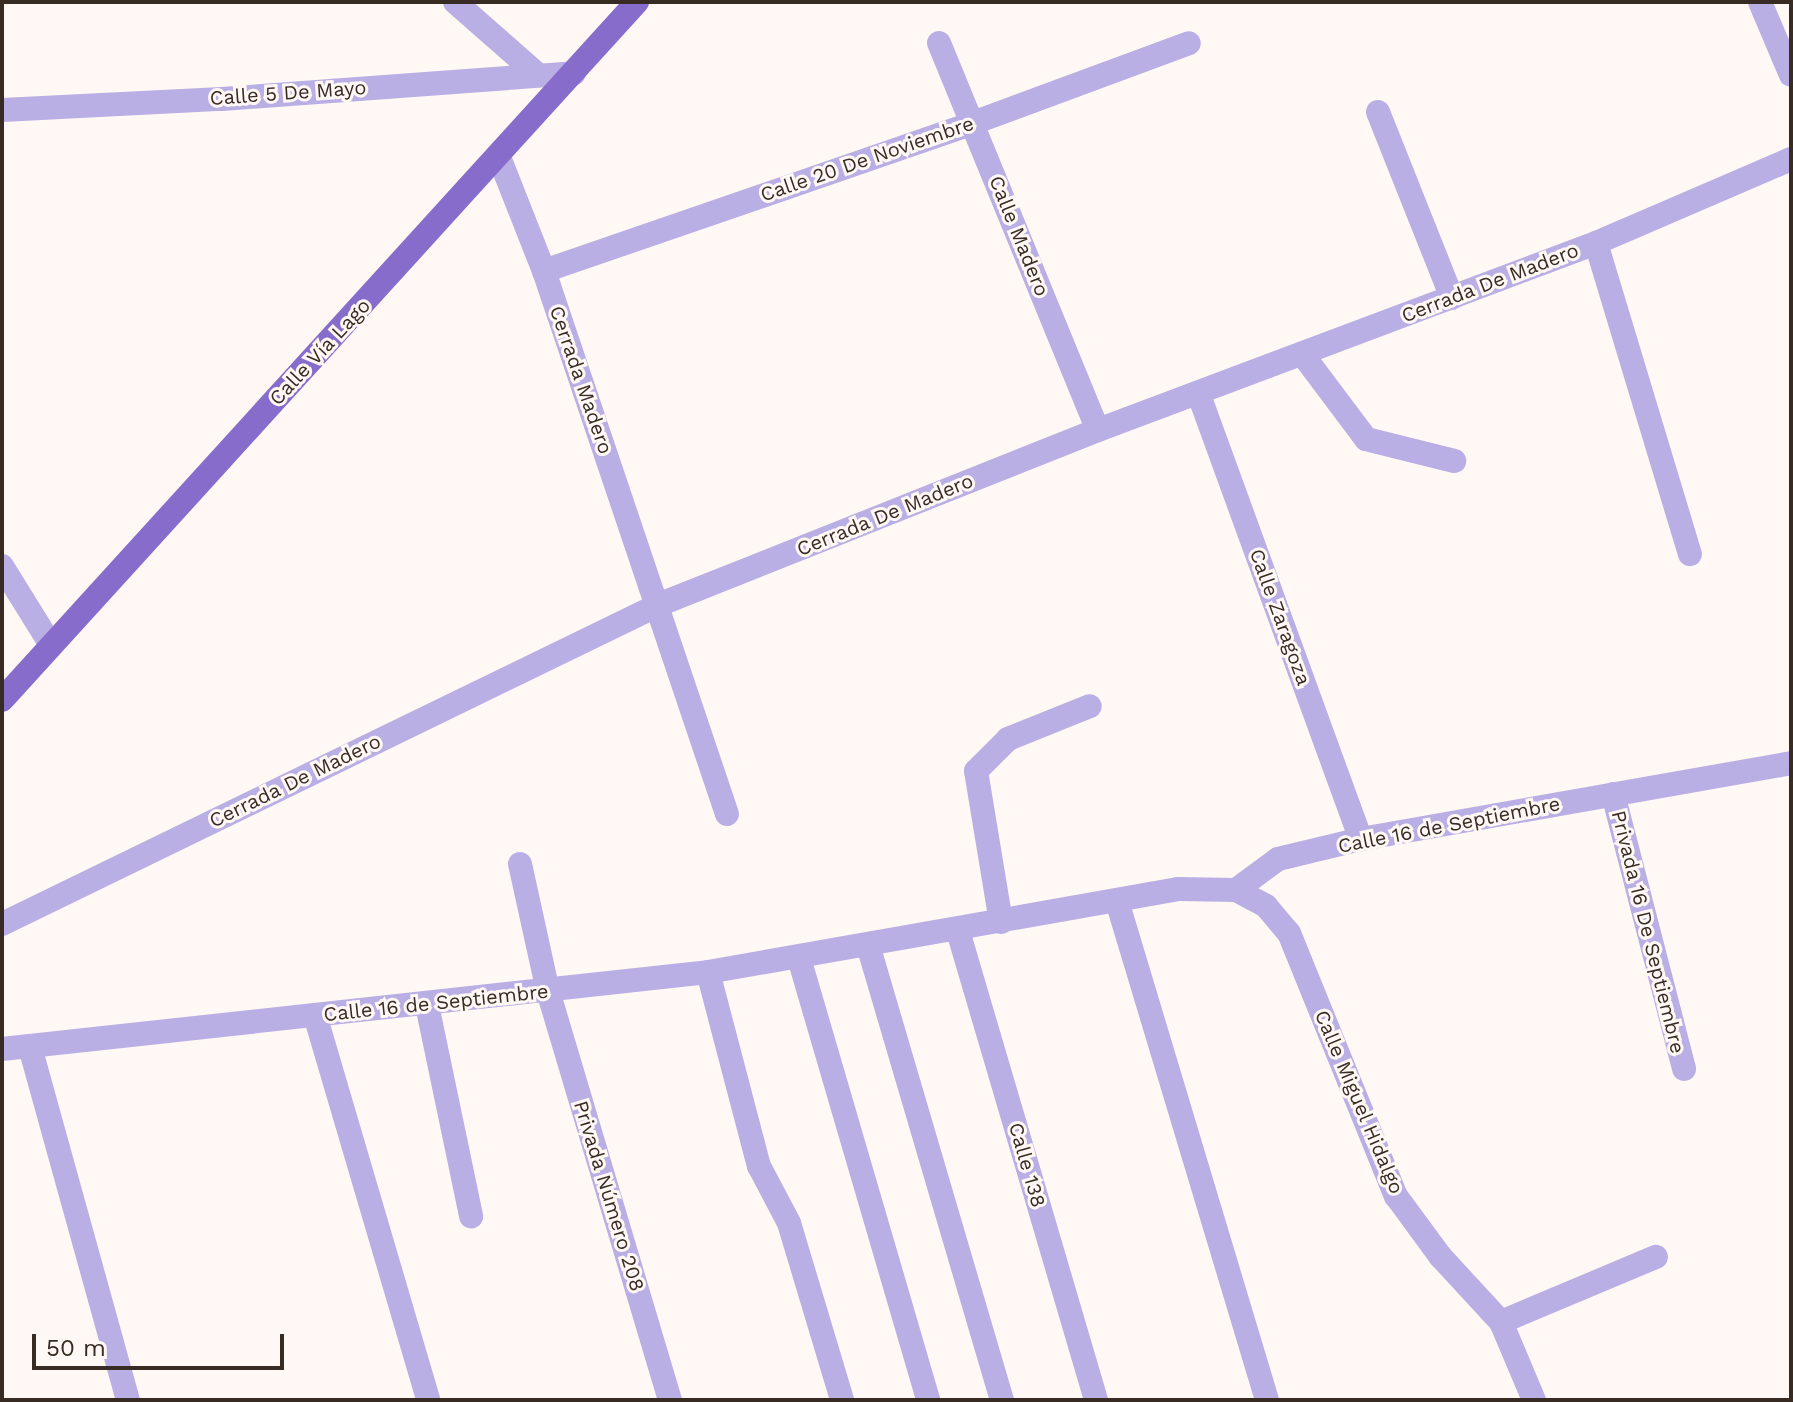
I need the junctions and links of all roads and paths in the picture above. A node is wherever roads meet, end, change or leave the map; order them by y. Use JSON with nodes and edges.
{"nodes":[{"id":1,"x":455,"y":2,"type":"edge"},
{"id":2,"x":637,"y":2,"type":"edge"},
{"id":3,"x":1760,"y":2,"type":"edge"},
{"id":4,"x":939,"y":43,"type":"dead end"},
{"id":5,"x":1189,"y":43,"type":"dead end"},
{"id":6,"x":574,"y":73,"type":"junction"},
{"id":7,"x":538,"y":75,"type":"junction"},
{"id":8,"x":1791,"y":75,"type":"edge"},
{"id":9,"x":2,"y":110,"type":"edge"},
{"id":10,"x":1378,"y":112,"type":"dead end"},
{"id":11,"x":973,"y":123,"type":"junction"},
{"id":12,"x":499,"y":157,"type":"junction"},
{"id":13,"x":1791,"y":159,"type":"edge"},
{"id":14,"x":1596,"y":243,"type":"junction"},
{"id":15,"x":544,"y":271,"type":"junction"},
{"id":16,"x":1452,"y":298,"type":"junction"},
{"id":17,"x":1303,"y":355,"type":"junction"},
{"id":18,"x":1199,"y":395,"type":"junction"},
{"id":19,"x":1098,"y":430,"type":"junction"},
{"id":20,"x":1454,"y":461,"type":"dead end"},
{"id":21,"x":1690,"y":554,"type":"dead end"},
{"id":22,"x":2,"y":566,"type":"edge"},
{"id":23,"x":658,"y":605,"type":"junction"},
{"id":24,"x":51,"y":645,"type":"junction"},
{"id":25,"x":2,"y":700,"type":"edge"},
{"id":26,"x":1090,"y":706,"type":"dead end"},
{"id":27,"x":1791,"y":763,"type":"edge"},
{"id":28,"x":1613,"y":794,"type":"junction"},
{"id":29,"x":727,"y":814,"type":"dead end"},
{"id":30,"x":1361,"y":839,"type":"junction"},
{"id":31,"x":520,"y":864,"type":"dead end"},
{"id":32,"x":1236,"y":890,"type":"junction"},
{"id":33,"x":1117,"y":901,"type":"junction"},
{"id":34,"x":1001,"y":922,"type":"junction"},
{"id":35,"x":2,"y":924,"type":"edge"},
{"id":36,"x":958,"y":931,"type":"junction"},
{"id":37,"x":868,"y":945,"type":"junction"},
{"id":38,"x":799,"y":958,"type":"junction"},
{"id":39,"x":708,"y":972,"type":"junction"},
{"id":40,"x":548,"y":991,"type":"junction"},
{"id":41,"x":427,"y":1005,"type":"junction"},
{"id":42,"x":315,"y":1015,"type":"junction"},
{"id":43,"x":30,"y":1047,"type":"junction"},
{"id":44,"x":2,"y":1049,"type":"edge"},
{"id":45,"x":1684,"y":1069,"type":"dead end"},
{"id":46,"x":471,"y":1216,"type":"dead end"},
{"id":47,"x":1656,"y":1257,"type":"dead end"},
{"id":48,"x":1501,"y":1322,"type":"junction"},
{"id":49,"x":128,"y":1400,"type":"edge"},
{"id":50,"x":428,"y":1400,"type":"edge"},
{"id":51,"x":670,"y":1400,"type":"edge"},
{"id":52,"x":842,"y":1400,"type":"edge"},
{"id":53,"x":928,"y":1400,"type":"edge"},
{"id":54,"x":1002,"y":1400,"type":"edge"},
{"id":55,"x":1096,"y":1400,"type":"edge"},
{"id":56,"x":1267,"y":1400,"type":"edge"},
{"id":57,"x":1534,"y":1400,"type":"edge"}],
"edges":[{"from":1,"to":7,"type":"street"},
{"from":2,"to":6,"type":"main road","name":"Calle Vía Lago"},
{"from":3,"to":8,"type":"street"},
{"from":4,"to":11,"type":"street","name":"Calle Madero"},
{"from":5,"to":11,"type":"street","name":"Calle 20 De Noviembre"},
{"from":6,"to":7,"type":"street","name":"Calle 5 De Mayo"},
{"from":6,"to":12,"type":"main road","name":"Calle Vía Lago"},
{"from":7,"to":9,"type":"street","name":"Calle 5 De Mayo"},
{"from":10,"to":16,"type":"street"},
{"from":11,"to":15,"type":"street","name":"Calle 20 De Noviembre"},
{"from":11,"to":19,"type":"street","name":"Calle Madero"},
{"from":12,"to":15,"type":"street","name":"Cerrada Madero"},
{"from":12,"to":24,"type":"main road","name":"Calle Vía Lago"},
{"from":13,"to":14,"type":"street","name":"Cerrada De Madero"},
{"from":14,"to":16,"type":"street","name":"Cerrada De Madero"},
{"from":14,"to":21,"type":"street"},
{"from":15,"to":23,"type":"street","name":"Cerrada Madero"},
{"from":16,"to":17,"type":"street","name":"Cerrada De Madero"},
{"from":17,"to":18,"type":"street","name":"Cerrada De Madero"},
{"from":17,"to":20,"type":"street"},
{"from":18,"to":19,"type":"street","name":"Cerrada De Madero"},
{"from":18,"to":30,"type":"street","name":"Calle Zaragoza"},
{"from":19,"to":23,"type":"street","name":"Cerrada De Madero"},
{"from":22,"to":24,"type":"street"},
{"from":23,"to":29,"type":"street","name":"Cerrada Madero"},
{"from":23,"to":35,"type":"street","name":"Cerrada De Madero"},
{"from":24,"to":25,"type":"main road","name":"Calle Vía Lago"},
{"from":26,"to":34,"type":"street"},
{"from":27,"to":28,"type":"street","name":"Calle 16 de Septiembre"},
{"from":28,"to":30,"type":"street","name":"Calle 16 de Septiembre"},
{"from":28,"to":45,"type":"street","name":"Privada 16 De Septiembre"},
{"from":30,"to":32,"type":"street","name":"Calle 16 de Septiembre"},
{"from":31,"to":40,"type":"street","name":"Privada Número 208"},
{"from":32,"to":33,"type":"street","name":"Calle 16 de Septiembre"},
{"from":32,"to":48,"type":"street","name":"Calle Miguel Hidalgo"},
{"from":33,"to":34,"type":"street","name":"Calle 16 de Septiembre"},
{"from":33,"to":56,"type":"street"},
{"from":34,"to":36,"type":"street","name":"Calle 16 de Septiembre"},
{"from":36,"to":37,"type":"street","name":"Calle 16 de Septiembre"},
{"from":36,"to":55,"type":"street","name":"Calle 138"},
{"from":37,"to":38,"type":"street","name":"Calle 16 de Septiembre"},
{"from":37,"to":54,"type":"street"},
{"from":38,"to":39,"type":"street","name":"Calle 16 de Septiembre"},
{"from":38,"to":53,"type":"street"},
{"from":39,"to":40,"type":"street","name":"Calle 16 de Septiembre"},
{"from":39,"to":52,"type":"street"},
{"from":40,"to":41,"type":"street","name":"Calle 16 de Septiembre"},
{"from":40,"to":51,"type":"street","name":"Privada Número 208"},
{"from":41,"to":42,"type":"street","name":"Calle 16 de Septiembre"},
{"from":41,"to":46,"type":"street"},
{"from":42,"to":43,"type":"street","name":"Calle 16 de Septiembre"},
{"from":42,"to":50,"type":"street"},
{"from":43,"to":44,"type":"street","name":"Calle 16 de Septiembre"},
{"from":43,"to":49,"type":"street"},
{"from":47,"to":48,"type":"street"},
{"from":48,"to":57,"type":"street","name":"Calle Miguel Hidalgo"}]}
